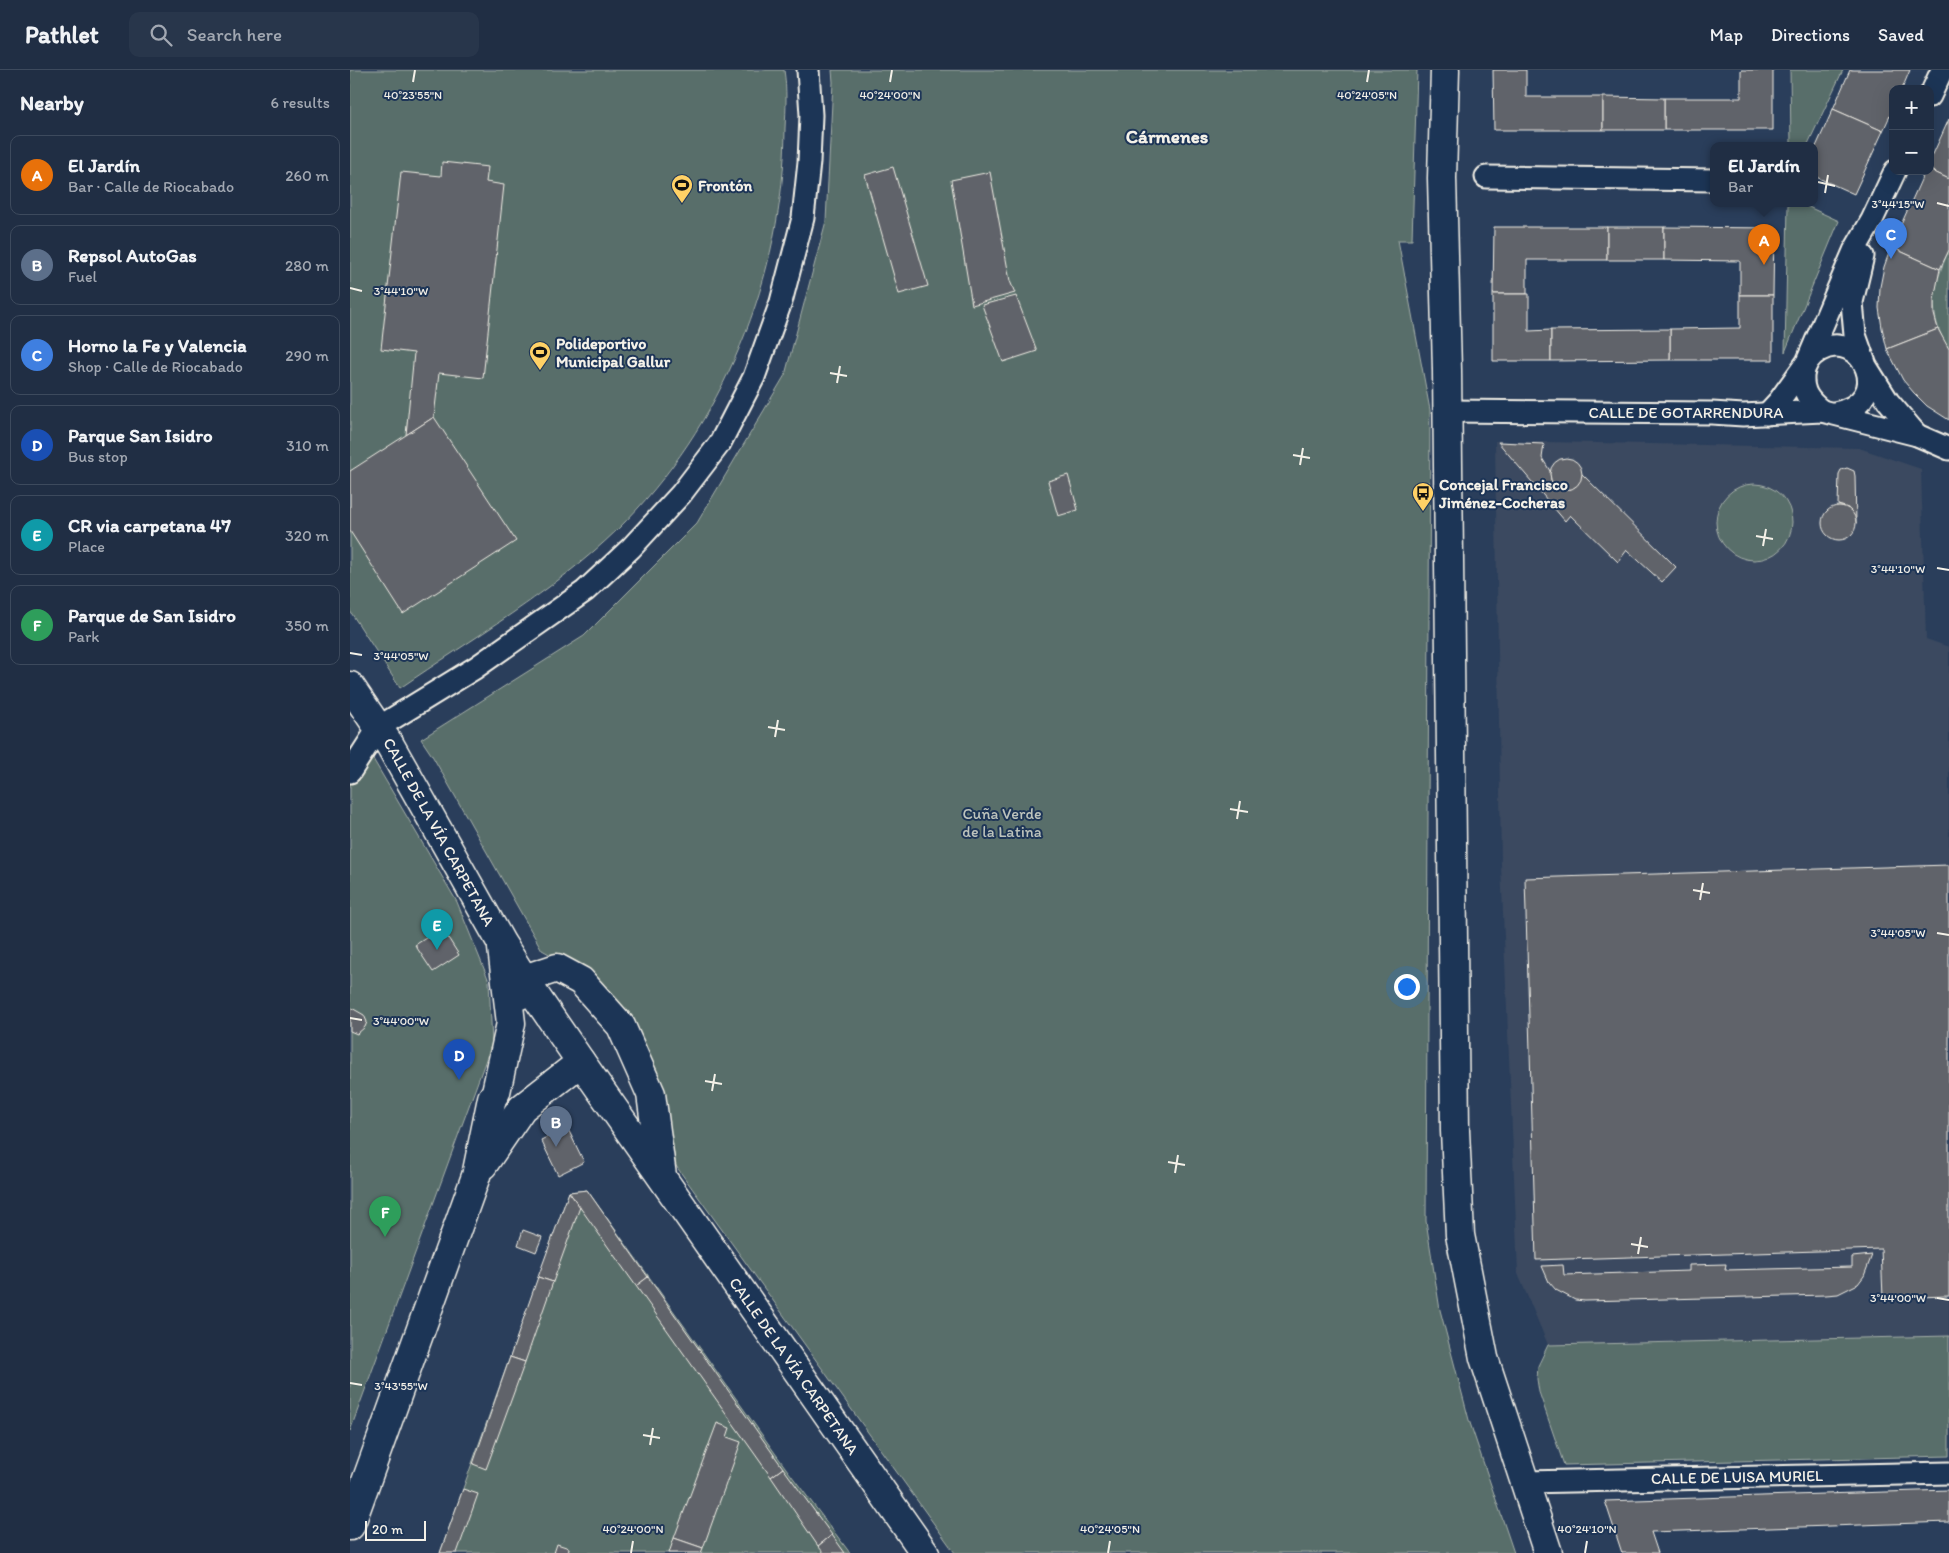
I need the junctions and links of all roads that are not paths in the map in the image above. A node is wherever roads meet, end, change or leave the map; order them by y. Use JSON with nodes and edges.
{"nodes":[{"id":1,"x":808,"y":70,"type":"edge"},
{"id":2,"x":1445,"y":70,"type":"edge"},
{"id":3,"x":1942,"y":70,"type":"edge"},
{"id":4,"x":1934,"y":87,"type":"edge"},
{"id":5,"x":1893,"y":175,"type":"edge"},
{"id":6,"x":1486,"y":177,"type":"dead end"},
{"id":7,"x":1710,"y":180,"type":"edge"},
{"id":8,"x":1872,"y":220,"type":"junction"},
{"id":9,"x":1807,"y":362,"type":"junction"},
{"id":10,"x":1866,"y":366,"type":"junction"},
{"id":11,"x":1448,"y":411,"type":"junction"},
{"id":12,"x":1828,"y":412,"type":"junction"},
{"id":13,"x":1767,"y":414,"type":"junction"},
{"id":14,"x":1917,"y":435,"type":"junction"},
{"id":15,"x":1949,"y":449,"type":"edge"},
{"id":16,"x":353,"y":688,"type":"edge"},
{"id":17,"x":379,"y":726,"type":"junction"},
{"id":18,"x":350,"y":772,"type":"edge"},
{"id":19,"x":502,"y":944,"type":"junction"},
{"id":20,"x":524,"y":979,"type":"junction"},
{"id":21,"x":511,"y":1023,"type":"junction"},
{"id":22,"x":580,"y":1062,"type":"junction"},
{"id":23,"x":476,"y":1176,"type":"junction"},
{"id":24,"x":663,"y":1180,"type":"junction"},
{"id":25,"x":1949,"y":1473,"type":"edge"},
{"id":26,"x":1525,"y":1482,"type":"junction"},
{"id":27,"x":350,"y":1526,"type":"edge"},
{"id":28,"x":925,"y":1553,"type":"edge"},
{"id":29,"x":1548,"y":1553,"type":"edge"}],
"edges":[{"from":1,"to":17,"type":"street"},
{"from":2,"to":11,"type":"street"},
{"from":3,"to":4,"type":"street"},
{"from":5,"to":8,"type":"street"},
{"from":6,"to":7,"type":"street"},
{"from":8,"to":9,"type":"street"},
{"from":8,"to":10,"type":"street"},
{"from":9,"to":10,"type":"street"},
{"from":9,"to":12,"type":"street"},
{"from":9,"to":13,"type":"street"},
{"from":10,"to":12,"type":"street"},
{"from":10,"to":14,"type":"street"},
{"from":11,"to":13,"type":"street","name":"CALLE DE GOTARRENDURA"},
{"from":11,"to":26,"type":"street"},
{"from":12,"to":13,"type":"street","name":"CALLE DE GOTARRENDURA"},
{"from":12,"to":14,"type":"street","name":"CALLE DE GOTARRENDURA"},
{"from":14,"to":15,"type":"street","name":"CALLE DE GOTARRENDURA"},
{"from":16,"to":17,"type":"street","name":"CALLE DE LA VÍA CARPETANA"},
{"from":17,"to":18,"type":"street"},
{"from":17,"to":19,"type":"street","name":"CALLE DE LA VÍA CARPETANA"},
{"from":19,"to":20,"type":"street","name":"CALLE DE LA VÍA CARPETANA"},
{"from":19,"to":21,"type":"street"},
{"from":20,"to":21,"type":"street"},
{"from":20,"to":22,"type":"street","name":"CALLE DE LA VÍA CARPETANA"},
{"from":20,"to":24,"type":"street","name":"CALLE DE LA VÍA CARPETANA"},
{"from":21,"to":23,"type":"street"},
{"from":22,"to":23,"type":"street"},
{"from":22,"to":24,"type":"street","name":"CALLE DE LA VÍA CARPETANA"},
{"from":23,"to":27,"type":"street"},
{"from":24,"to":28,"type":"street","name":"CALLE DE LA VÍA CARPETANA"},
{"from":25,"to":26,"type":"street","name":"CALLE DE LUISA MURIEL"},
{"from":26,"to":29,"type":"street"}]}
